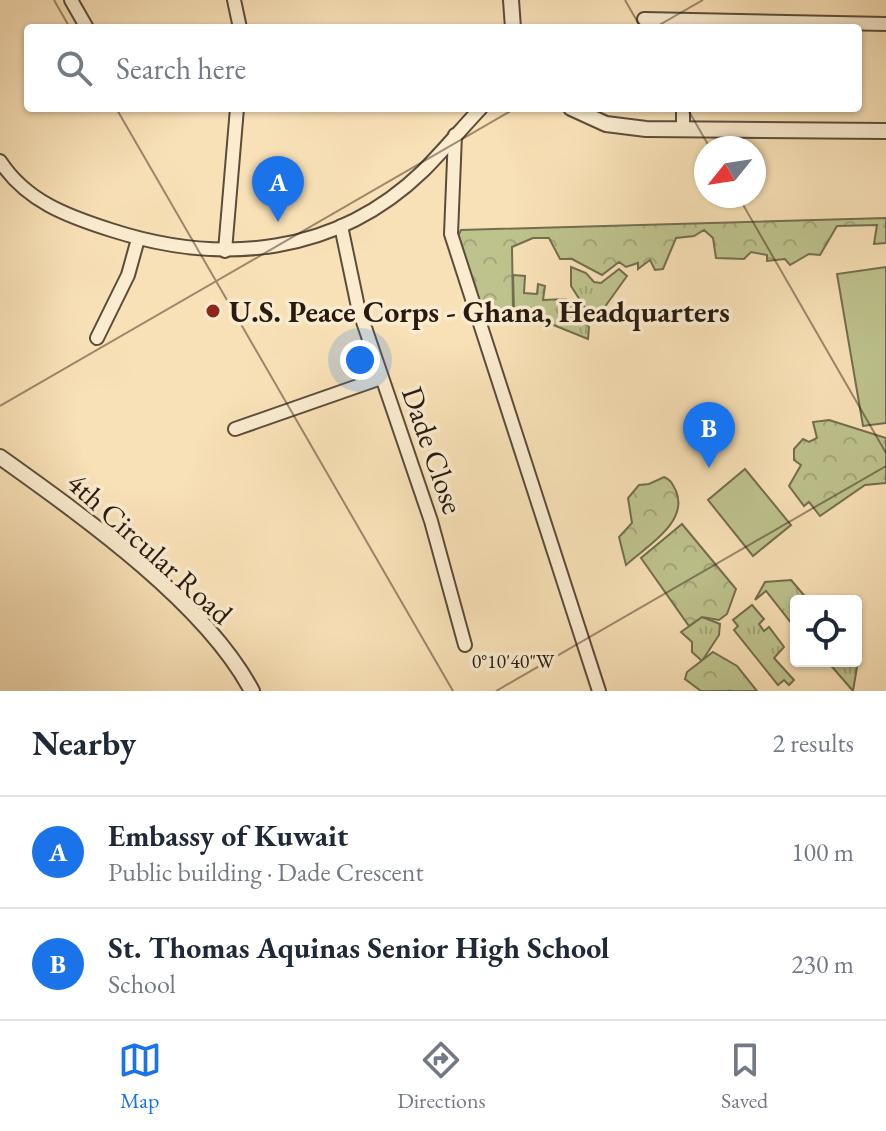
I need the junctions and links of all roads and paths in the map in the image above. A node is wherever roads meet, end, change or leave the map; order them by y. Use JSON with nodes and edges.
{"nodes":[{"id":1,"x":71,"y":0,"type":"edge"},
{"id":2,"x":234,"y":0,"type":"edge"},
{"id":3,"x":511,"y":0,"type":"edge"},
{"id":4,"x":644,"y":19,"type":"dead end"},
{"id":5,"x":85,"y":24,"type":"edge"},
{"id":6,"x":239,"y":24,"type":"edge"},
{"id":7,"x":513,"y":24,"type":"edge"},
{"id":8,"x":683,"y":24,"type":"edge"},
{"id":9,"x":886,"y":24,"type":"edge"},
{"id":10,"x":237,"y":112,"type":"edge"},
{"id":11,"x":477,"y":112,"type":"edge"},
{"id":12,"x":580,"y":112,"type":"edge"},
{"id":13,"x":683,"y":112,"type":"edge"},
{"id":14,"x":683,"y":130,"type":"junction"},
{"id":15,"x":886,"y":131,"type":"edge"},
{"id":16,"x":455,"y":135,"type":"junction"},
{"id":17,"x":0,"y":161,"type":"edge"},
{"id":18,"x":341,"y":226,"type":"junction"},
{"id":19,"x":138,"y":239,"type":"junction"},
{"id":20,"x":225,"y":251,"type":"junction"},
{"id":21,"x":97,"y":338,"type":"dead end"},
{"id":22,"x":381,"y":378,"type":"junction"},
{"id":23,"x":235,"y":429,"type":"dead end"},
{"id":24,"x":0,"y":457,"type":"edge"},
{"id":25,"x":465,"y":645,"type":"dead end"},
{"id":26,"x":252,"y":691,"type":"edge"},
{"id":27,"x":599,"y":691,"type":"edge"}],
"edges":[{"from":1,"to":5,"type":"street"},
{"from":2,"to":6,"type":"street"},
{"from":3,"to":7,"type":"street"},
{"from":4,"to":8,"type":"street"},
{"from":8,"to":9,"type":"street"},
{"from":10,"to":20,"type":"street"},
{"from":11,"to":16,"type":"street"},
{"from":12,"to":14,"type":"street"},
{"from":13,"to":14,"type":"street"},
{"from":14,"to":15,"type":"street"},
{"from":16,"to":18,"type":"street"},
{"from":16,"to":27,"type":"street"},
{"from":17,"to":19,"type":"street"},
{"from":18,"to":20,"type":"street"},
{"from":18,"to":22,"type":"street","name":"Dade Close"},
{"from":19,"to":20,"type":"street"},
{"from":19,"to":21,"type":"street"},
{"from":22,"to":23,"type":"street"},
{"from":22,"to":25,"type":"street","name":"Dade Close"},
{"from":24,"to":26,"type":"street","name":"4th Circular Road"}]}
